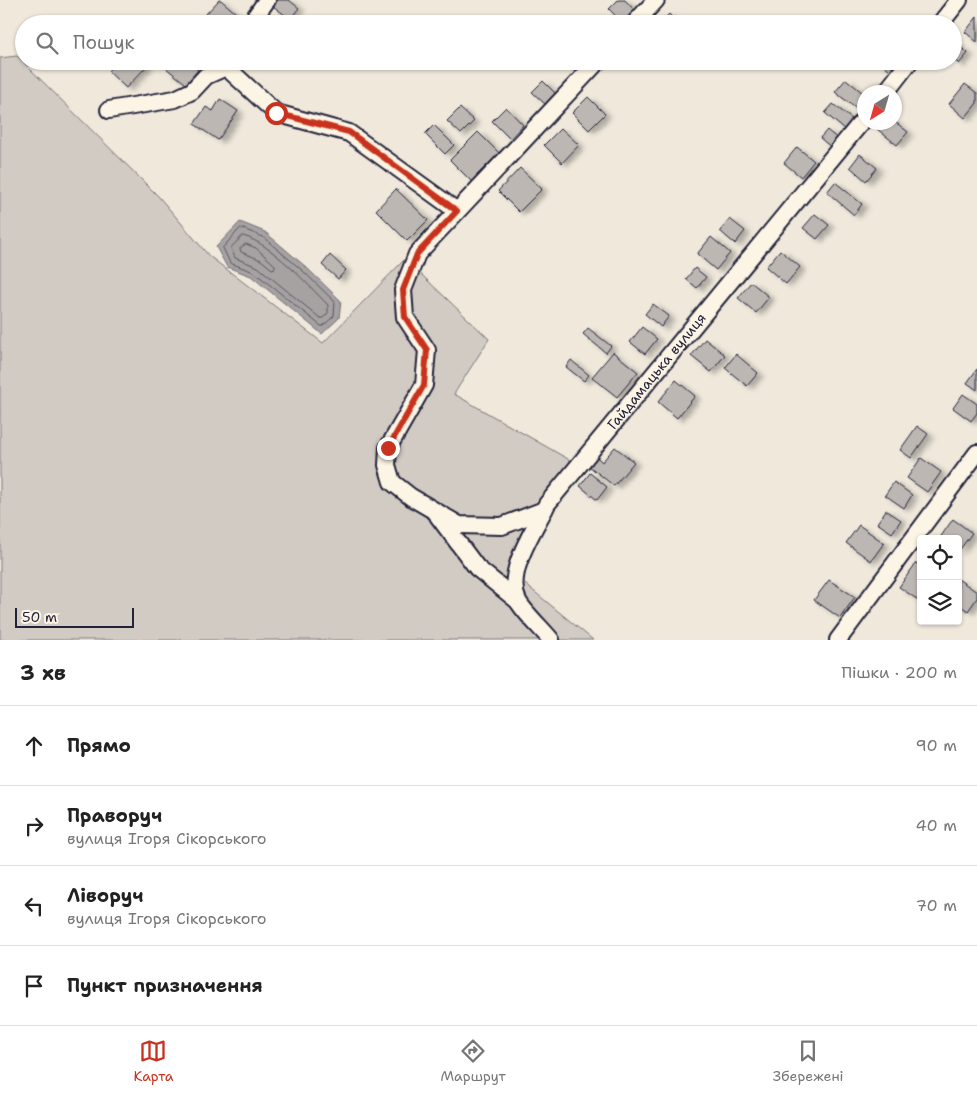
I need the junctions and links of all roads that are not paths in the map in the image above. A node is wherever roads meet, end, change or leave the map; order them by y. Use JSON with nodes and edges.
{"nodes":[{"id":1,"x":267,"y":0,"type":"edge"},
{"id":2,"x":656,"y":0,"type":"edge"},
{"id":3,"x":959,"y":0,"type":"edge"},
{"id":4,"x":256,"y":15,"type":"edge"},
{"id":5,"x":642,"y":15,"type":"edge"},
{"id":6,"x":947,"y":15,"type":"edge"},
{"id":7,"x":216,"y":70,"type":"edge"},
{"id":8,"x":233,"y":70,"type":"edge"},
{"id":9,"x":590,"y":70,"type":"edge"},
{"id":10,"x":903,"y":70,"type":"edge"},
{"id":11,"x":891,"y":85,"type":"edge"},
{"id":12,"x":109,"y":110,"type":"dead end"},
{"id":13,"x":857,"y":128,"type":"edge"},
{"id":14,"x":457,"y":211,"type":"junction"},
{"id":15,"x":977,"y":454,"type":"edge"},
{"id":16,"x":435,"y":510,"type":"junction"},
{"id":17,"x":544,"y":510,"type":"junction"},
{"id":18,"x":518,"y":601,"type":"junction"},
{"id":19,"x":551,"y":640,"type":"edge"},
{"id":20,"x":838,"y":640,"type":"edge"}],
"edges":[{"from":1,"to":4,"type":"street"},
{"from":2,"to":5,"type":"street"},
{"from":3,"to":6,"type":"street"},
{"from":7,"to":12,"type":"street"},
{"from":8,"to":14,"type":"street"},
{"from":9,"to":14,"type":"street"},
{"from":10,"to":11,"type":"street"},
{"from":13,"to":17,"type":"street","name":"Гайдамацька вулиця"},
{"from":14,"to":16,"type":"street"},
{"from":15,"to":20,"type":"street"},
{"from":16,"to":17,"type":"street"},
{"from":16,"to":18,"type":"street"},
{"from":17,"to":18,"type":"street","name":"Гайдамацька вулиця"},
{"from":18,"to":19,"type":"street"}]}
